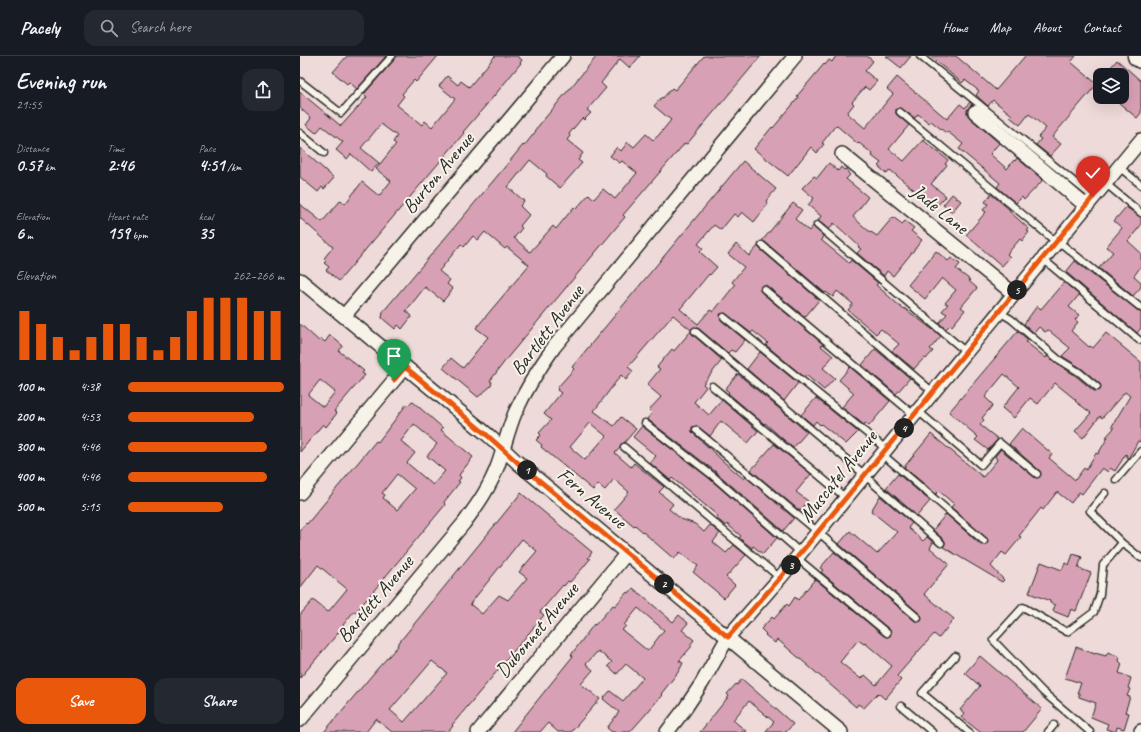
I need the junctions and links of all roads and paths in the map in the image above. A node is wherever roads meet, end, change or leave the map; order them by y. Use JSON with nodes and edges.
{"nodes":[{"id":1,"x":392,"y":56,"type":"edge"},
{"id":2,"x":563,"y":56,"type":"edge"},
{"id":3,"x":796,"y":56,"type":"edge"},
{"id":4,"x":920,"y":56,"type":"edge"},
{"id":5,"x":1138,"y":56,"type":"edge"},
{"id":6,"x":1141,"y":58,"type":"edge"},
{"id":7,"x":300,"y":81,"type":"edge"},
{"id":8,"x":900,"y":112,"type":"dead end"},
{"id":9,"x":974,"y":112,"type":"dead end"},
{"id":10,"x":300,"y":133,"type":"edge"},
{"id":11,"x":1141,"y":140,"type":"edge"},
{"id":12,"x":324,"y":153,"type":"dead end"},
{"id":13,"x":842,"y":154,"type":"dead end"},
{"id":14,"x":1119,"y":167,"type":"junction"},
{"id":15,"x":1105,"y":183,"type":"junction"},
{"id":16,"x":1141,"y":185,"type":"edge"},
{"id":17,"x":1090,"y":202,"type":"junction"},
{"id":18,"x":1141,"y":213,"type":"edge"},
{"id":19,"x":817,"y":225,"type":"dead end"},
{"id":20,"x":1057,"y":242,"type":"junction"},
{"id":21,"x":762,"y":245,"type":"dead end"},
{"id":22,"x":1042,"y":259,"type":"junction"},
{"id":23,"x":300,"y":280,"type":"edge"},
{"id":24,"x":764,"y":289,"type":"dead end"},
{"id":25,"x":1014,"y":294,"type":"junction"},
{"id":26,"x":1141,"y":308,"type":"edge"},
{"id":27,"x":999,"y":312,"type":"junction"},
{"id":28,"x":344,"y":316,"type":"junction"},
{"id":29,"x":724,"y":317,"type":"dead end"},
{"id":30,"x":695,"y":331,"type":"dead end"},
{"id":31,"x":1139,"y":340,"type":"dead end"},
{"id":32,"x":966,"y":352,"type":"junction"},
{"id":33,"x":405,"y":367,"type":"junction"},
{"id":34,"x":712,"y":386,"type":"dead end"},
{"id":35,"x":1097,"y":387,"type":"dead end"},
{"id":36,"x":933,"y":392,"type":"junction"},
{"id":37,"x":916,"y":413,"type":"junction"},
{"id":38,"x":645,"y":423,"type":"dead end"},
{"id":39,"x":696,"y":430,"type":"dead end"},
{"id":40,"x":624,"y":447,"type":"dead end"},
{"id":41,"x":503,"y":450,"type":"junction"},
{"id":42,"x":1141,"y":451,"type":"edge"},
{"id":43,"x":884,"y":452,"type":"junction"},
{"id":44,"x":1037,"y":474,"type":"dead end"},
{"id":45,"x":865,"y":475,"type":"junction"},
{"id":46,"x":1116,"y":480,"type":"dead end"},
{"id":47,"x":300,"y":493,"type":"edge"},
{"id":48,"x":1105,"y":493,"type":"dead end"},
{"id":49,"x":846,"y":498,"type":"junction"},
{"id":50,"x":818,"y":532,"type":"junction"},
{"id":51,"x":984,"y":541,"type":"dead end"},
{"id":52,"x":941,"y":543,"type":"dead end"},
{"id":53,"x":1122,"y":543,"type":"junction"},
{"id":54,"x":626,"y":553,"type":"junction"},
{"id":55,"x":799,"y":555,"type":"junction"},
{"id":56,"x":1141,"y":558,"type":"edge"},
{"id":57,"x":780,"y":578,"type":"junction"},
{"id":58,"x":918,"y":618,"type":"dead end"},
{"id":59,"x":888,"y":633,"type":"dead end"},
{"id":60,"x":728,"y":637,"type":"junction"},
{"id":61,"x":955,"y":656,"type":"dead end"},
{"id":62,"x":901,"y":706,"type":"dead end"},
{"id":63,"x":300,"y":720,"type":"edge"},
{"id":64,"x":1054,"y":725,"type":"dead end"},
{"id":65,"x":478,"y":732,"type":"edge"},
{"id":66,"x":667,"y":732,"type":"edge"},
{"id":67,"x":841,"y":732,"type":"edge"},
{"id":68,"x":932,"y":732,"type":"edge"},
{"id":69,"x":969,"y":732,"type":"edge"},
{"id":70,"x":1048,"y":732,"type":"edge"},
{"id":71,"x":1090,"y":732,"type":"edge"}],
"edges":[{"from":1,"to":7,"type":"lane"},
{"from":2,"to":28,"type":"street","name":"Burton Avenue"},
{"from":3,"to":41,"type":"street","name":"Bartlett Avenue"},
{"from":4,"to":17,"type":"lane"},
{"from":5,"to":6,"type":"main road"},
{"from":8,"to":20,"type":"lane"},
{"from":9,"to":17,"type":"street"},
{"from":10,"to":12,"type":"lane"},
{"from":11,"to":14,"type":"street","name":"Muscatel Avenue"},
{"from":13,"to":25,"type":"street","name":"Jade Lane"},
{"from":14,"to":15,"type":"street","name":"Muscatel Avenue"},
{"from":14,"to":16,"type":"lane"},
{"from":15,"to":17,"type":"street","name":"Muscatel Avenue"},
{"from":15,"to":18,"type":"lane"},
{"from":17,"to":20,"type":"street","name":"Muscatel Avenue"},
{"from":19,"to":32,"type":"lane"},
{"from":20,"to":22,"type":"street","name":"Muscatel Avenue"},
{"from":20,"to":26,"type":"lane"},
{"from":21,"to":36,"type":"lane"},
{"from":22,"to":25,"type":"street","name":"Muscatel Avenue"},
{"from":22,"to":31,"type":"lane"},
{"from":23,"to":28,"type":"street","name":"Fern Avenue"},
{"from":24,"to":37,"type":"lane"},
{"from":25,"to":27,"type":"street","name":"Muscatel Avenue"},
{"from":27,"to":32,"type":"street","name":"Muscatel Avenue"},
{"from":27,"to":35,"type":"lane"},
{"from":28,"to":33,"type":"street","name":"Fern Avenue"},
{"from":29,"to":43,"type":"lane"},
{"from":30,"to":45,"type":"lane"},
{"from":32,"to":36,"type":"street","name":"Muscatel Avenue"},
{"from":33,"to":41,"type":"street","name":"Fern Avenue"},
{"from":33,"to":47,"type":"street"},
{"from":34,"to":49,"type":"lane"},
{"from":36,"to":37,"type":"street","name":"Muscatel Avenue"},
{"from":37,"to":43,"type":"street","name":"Muscatel Avenue"},
{"from":37,"to":44,"type":"lane"},
{"from":38,"to":55,"type":"lane"},
{"from":39,"to":50,"type":"lane"},
{"from":40,"to":57,"type":"lane"},
{"from":41,"to":54,"type":"street","name":"Fern Avenue"},
{"from":41,"to":63,"type":"street","name":"Bartlett Avenue"},
{"from":42,"to":46,"type":"lane"},
{"from":43,"to":45,"type":"street","name":"Muscatel Avenue"},
{"from":43,"to":51,"type":"lane"},
{"from":45,"to":49,"type":"street","name":"Muscatel Avenue"},
{"from":45,"to":52,"type":"lane"},
{"from":48,"to":53,"type":"lane"},
{"from":49,"to":50,"type":"street","name":"Muscatel Avenue"},
{"from":50,"to":55,"type":"street","name":"Muscatel Avenue"},
{"from":50,"to":58,"type":"lane"},
{"from":53,"to":56,"type":"lane"},
{"from":53,"to":71,"type":"lane"},
{"from":54,"to":60,"type":"street","name":"Fern Avenue"},
{"from":54,"to":65,"type":"street","name":"Dubonnet Avenue"},
{"from":55,"to":57,"type":"street","name":"Muscatel Avenue"},
{"from":55,"to":59,"type":"lane"},
{"from":57,"to":60,"type":"street","name":"Muscatel Avenue"},
{"from":60,"to":66,"type":"street","name":"Muscatel Avenue"},
{"from":60,"to":67,"type":"street","name":"Fern Avenue"},
{"from":61,"to":69,"type":"lane"},
{"from":62,"to":68,"type":"lane"},
{"from":64,"to":70,"type":"lane"}]}
